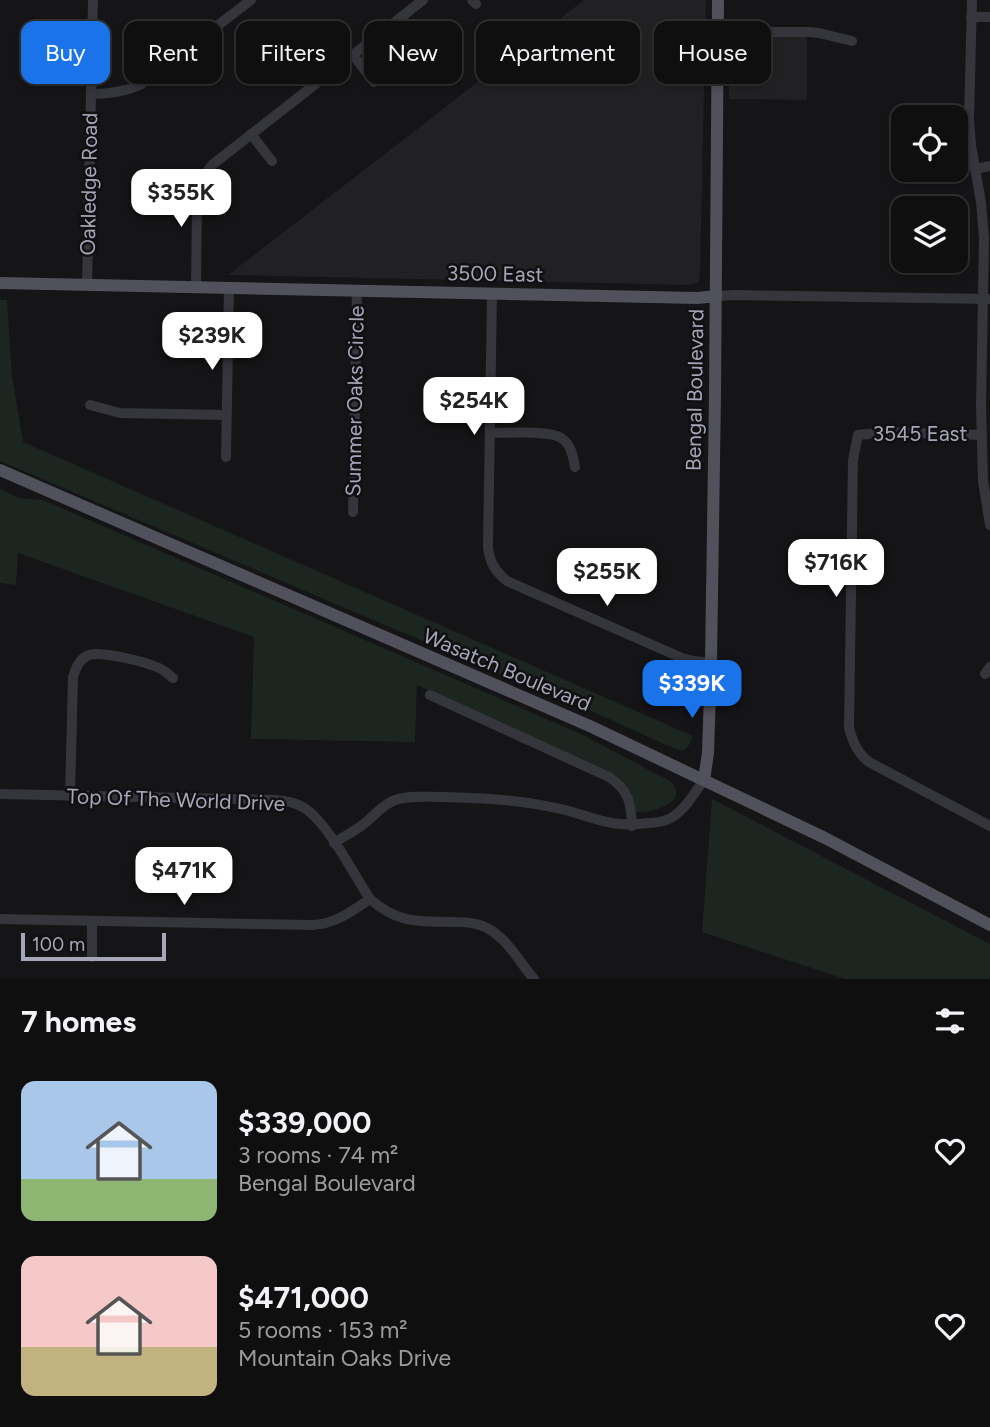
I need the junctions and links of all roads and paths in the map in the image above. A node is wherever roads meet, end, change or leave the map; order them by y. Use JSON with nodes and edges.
{"nodes":[{"id":1,"x":93,"y":0,"type":"edge"},
{"id":2,"x":251,"y":0,"type":"edge"},
{"id":3,"x":424,"y":0,"type":"edge"},
{"id":4,"x":718,"y":0,"type":"edge"},
{"id":5,"x":972,"y":0,"type":"edge"},
{"id":6,"x":971,"y":17,"type":"junction"},
{"id":7,"x":990,"y":17,"type":"edge"},
{"id":8,"x":717,"y":21,"type":"edge"},
{"id":9,"x":771,"y":32,"type":"edge"},
{"id":10,"x":852,"y":41,"type":"dead end"},
{"id":11,"x":353,"y":55,"type":"junction"},
{"id":12,"x":364,"y":69,"type":"edge"},
{"id":13,"x":717,"y":84,"type":"edge"},
{"id":14,"x":91,"y":94,"type":"junction"},
{"id":15,"x":251,"y":134,"type":"junction"},
{"id":16,"x":272,"y":161,"type":"dead end"},
{"id":17,"x":990,"y":166,"type":"edge"},
{"id":18,"x":975,"y":169,"type":"junction"},
{"id":19,"x":0,"y":283,"type":"edge"},
{"id":20,"x":87,"y":285,"type":"junction"},
{"id":21,"x":196,"y":287,"type":"junction"},
{"id":22,"x":229,"y":288,"type":"junction"},
{"id":23,"x":357,"y":290,"type":"junction"},
{"id":24,"x":492,"y":293,"type":"junction"},
{"id":25,"x":716,"y":296,"type":"junction"},
{"id":26,"x":986,"y":299,"type":"edge"},
{"id":27,"x":90,"y":405,"type":"dead end"},
{"id":28,"x":227,"y":415,"type":"junction"},
{"id":29,"x":490,"y":433,"type":"junction"},
{"id":30,"x":982,"y":435,"type":"junction"},
{"id":31,"x":226,"y":457,"type":"dead end"},
{"id":32,"x":575,"y":467,"type":"dead end"},
{"id":33,"x":0,"y":470,"type":"edge"},
{"id":34,"x":353,"y":512,"type":"dead end"},
{"id":35,"x":990,"y":525,"type":"edge"},
{"id":36,"x":711,"y":663,"type":"junction"},
{"id":37,"x":173,"y":678,"type":"dead end"},
{"id":38,"x":430,"y":695,"type":"dead end"},
{"id":39,"x":704,"y":780,"type":"junction"},
{"id":40,"x":0,"y":794,"type":"edge"},
{"id":41,"x":70,"y":796,"type":"junction"},
{"id":42,"x":632,"y":826,"type":"junction"},
{"id":43,"x":990,"y":826,"type":"edge"},
{"id":44,"x":334,"y":843,"type":"junction"},
{"id":45,"x":370,"y":899,"type":"junction"},
{"id":46,"x":0,"y":919,"type":"edge"},
{"id":47,"x":92,"y":921,"type":"junction"},
{"id":48,"x":990,"y":925,"type":"edge"},
{"id":49,"x":92,"y":957,"type":"dead end"},
{"id":50,"x":534,"y":979,"type":"edge"}],
"edges":[{"from":1,"to":14,"type":"street","name":"Oakledge Road"},
{"from":2,"to":14,"type":"street"},
{"from":3,"to":11,"type":"street"},
{"from":4,"to":8,"type":"main road","name":"Bengal Boulevard"},
{"from":5,"to":6,"type":"street"},
{"from":6,"to":7,"type":"street"},
{"from":6,"to":18,"type":"street"},
{"from":9,"to":10,"type":"street"},
{"from":11,"to":12,"type":"street"},
{"from":11,"to":15,"type":"street"},
{"from":13,"to":25,"type":"main road","name":"Bengal Boulevard"},
{"from":14,"to":20,"type":"street","name":"Oakledge Road"},
{"from":15,"to":16,"type":"street"},
{"from":15,"to":21,"type":"street"},
{"from":17,"to":18,"type":"street"},
{"from":18,"to":26,"type":"street"},
{"from":19,"to":20,"type":"main road","name":"3500 East"},
{"from":20,"to":21,"type":"main road","name":"3500 East"},
{"from":21,"to":22,"type":"main road","name":"3500 East"},
{"from":22,"to":23,"type":"main road","name":"3500 East"},
{"from":22,"to":28,"type":"street"},
{"from":23,"to":24,"type":"main road","name":"3500 East"},
{"from":23,"to":34,"type":"street","name":"Summer Oaks Circle"},
{"from":24,"to":25,"type":"main road","name":"3500 East"},
{"from":24,"to":29,"type":"street"},
{"from":25,"to":26,"type":"street","name":"3500 East"},
{"from":25,"to":36,"type":"main road","name":"Bengal Boulevard"},
{"from":26,"to":30,"type":"street"},
{"from":27,"to":28,"type":"street"},
{"from":28,"to":31,"type":"street"},
{"from":29,"to":32,"type":"street"},
{"from":29,"to":36,"type":"street"},
{"from":30,"to":35,"type":"street"},
{"from":30,"to":43,"type":"street","name":"3545 East"},
{"from":33,"to":39,"type":"main road","name":"Wasatch Boulevard"},
{"from":36,"to":39,"type":"main road","name":"Bengal Boulevard"},
{"from":37,"to":41,"type":"street"},
{"from":38,"to":42,"type":"street"},
{"from":39,"to":42,"type":"street"},
{"from":39,"to":48,"type":"main road","name":"Wasatch Boulevard"},
{"from":40,"to":41,"type":"street","name":"Top Of The World Drive"},
{"from":41,"to":44,"type":"street","name":"Top Of The World Drive"},
{"from":42,"to":44,"type":"street"},
{"from":44,"to":45,"type":"street","name":"Top Of The World Drive"},
{"from":45,"to":47,"type":"street"},
{"from":45,"to":50,"type":"street"},
{"from":46,"to":47,"type":"street"},
{"from":47,"to":49,"type":"street"}]}
